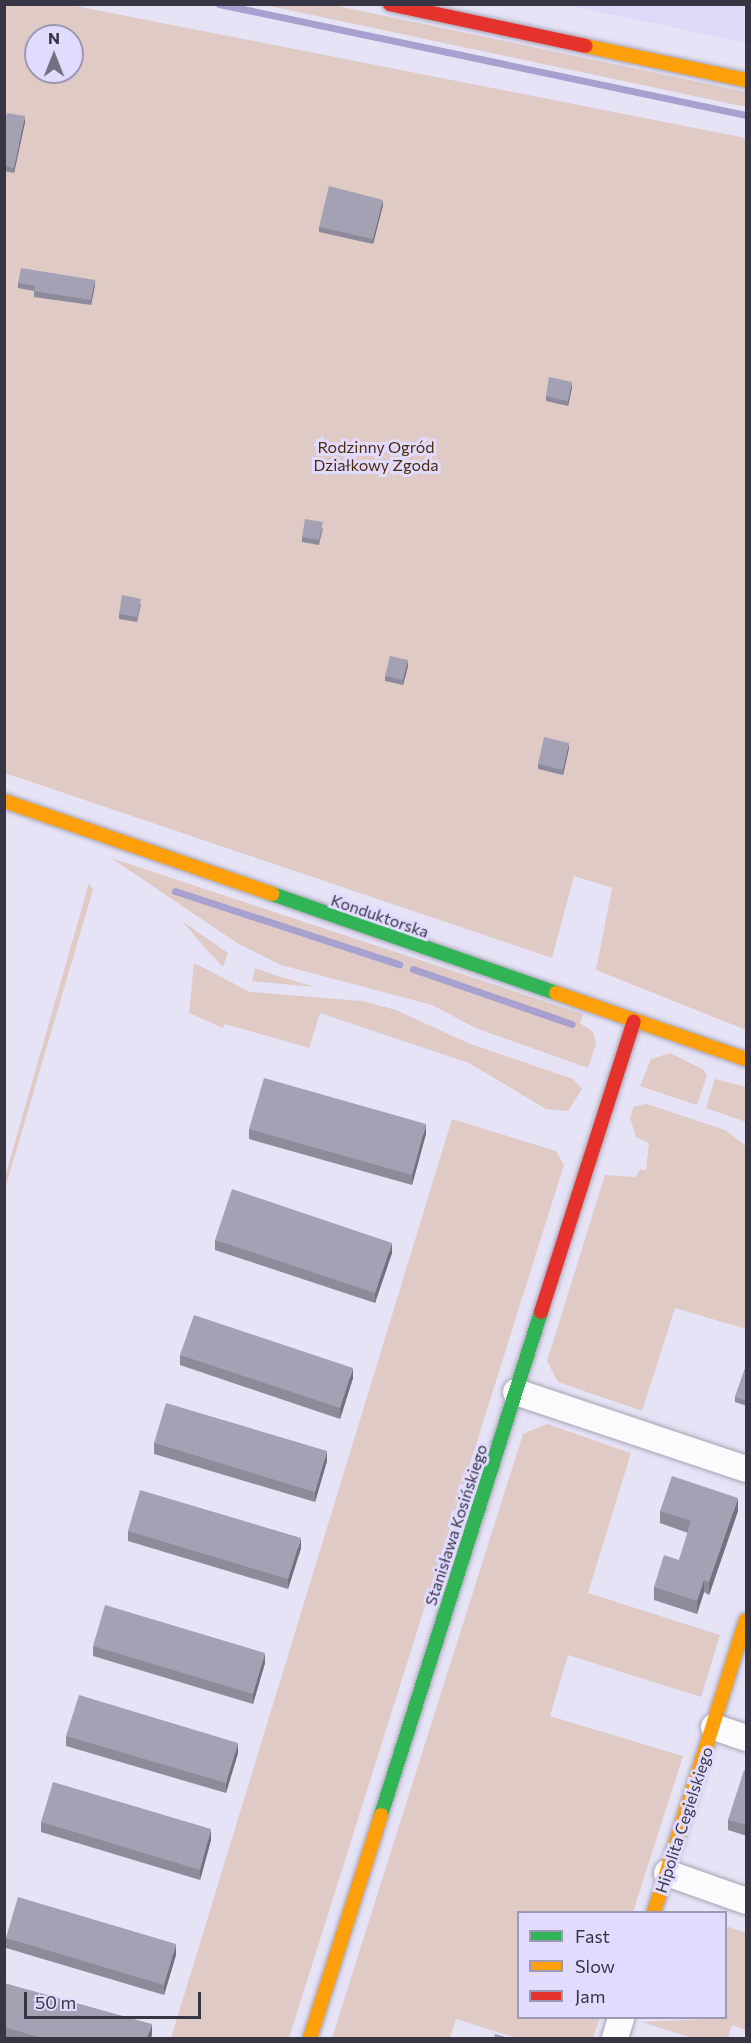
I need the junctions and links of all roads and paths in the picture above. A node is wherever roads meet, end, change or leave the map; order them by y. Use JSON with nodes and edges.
{"nodes":[{"id":1,"x":390,"y":4,"type":"edge"},
{"id":2,"x":747,"y":80,"type":"edge"},
{"id":3,"x":4,"y":801,"type":"edge"},
{"id":4,"x":634,"y":1021,"type":"junction"},
{"id":5,"x":747,"y":1059,"type":"edge"},
{"id":6,"x":516,"y":1392,"type":"junction"},
{"id":7,"x":747,"y":1469,"type":"edge"},
{"id":8,"x":747,"y":1620,"type":"edge"},
{"id":9,"x":714,"y":1727,"type":"junction"},
{"id":10,"x":747,"y":1738,"type":"edge"},
{"id":11,"x":667,"y":1873,"type":"junction"},
{"id":12,"x":747,"y":1901,"type":"edge"},
{"id":13,"x":654,"y":1911,"type":"edge"},
{"id":14,"x":621,"y":2019,"type":"edge"},
{"id":15,"x":309,"y":2038,"type":"edge"},
{"id":16,"x":615,"y":2038,"type":"edge"}],
"edges":[{"from":1,"to":2,"type":"street"},
{"from":3,"to":4,"type":"street","name":"Konduktorska"},
{"from":4,"to":5,"type":"street","name":"Konduktorska"},
{"from":4,"to":6,"type":"street","name":"Stanisława Kosińskiego"},
{"from":6,"to":7,"type":"street"},
{"from":6,"to":15,"type":"street","name":"Stanisława Kosińskiego"},
{"from":8,"to":9,"type":"street","name":"Hipolita Cegielskiego"},
{"from":9,"to":10,"type":"street","name":"Hipolita Cegielskiego"},
{"from":9,"to":11,"type":"street","name":"Hipolita Cegielskiego"},
{"from":11,"to":12,"type":"street"},
{"from":11,"to":13,"type":"street","name":"Hipolita Cegielskiego"},
{"from":14,"to":16,"type":"street"}]}
